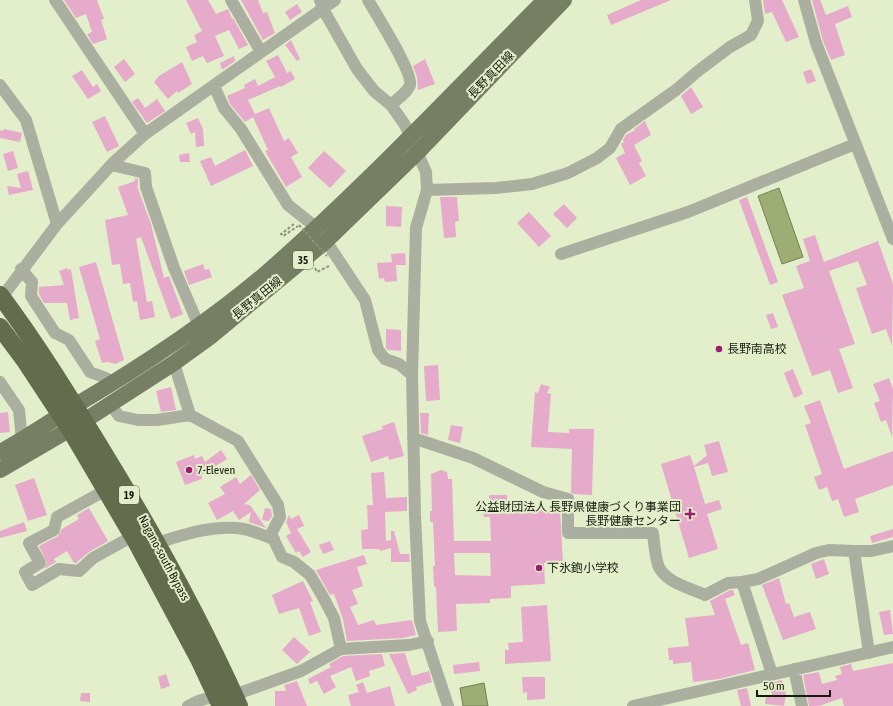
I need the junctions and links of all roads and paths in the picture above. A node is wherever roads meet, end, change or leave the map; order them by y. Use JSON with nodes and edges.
{"nodes":[{"id":1,"x":55,"y":0,"type":"edge"},
{"id":2,"x":231,"y":0,"type":"edge"},
{"id":3,"x":335,"y":0,"type":"edge"},
{"id":4,"x":368,"y":0,"type":"edge"},
{"id":5,"x":544,"y":0,"type":"edge"},
{"id":6,"x":564,"y":0,"type":"edge"},
{"id":7,"x":755,"y":0,"type":"edge"},
{"id":8,"x":804,"y":0,"type":"edge"},
{"id":9,"x":321,"y":4,"type":"edge"},
{"id":10,"x":261,"y":52,"type":"junction"},
{"id":11,"x":0,"y":85,"type":"edge"},
{"id":12,"x":214,"y":86,"type":"junction"},
{"id":13,"x":390,"y":105,"type":"junction"},
{"id":14,"x":145,"y":134,"type":"junction"},
{"id":15,"x":410,"y":136,"type":"junction"},
{"id":16,"x":855,"y":144,"type":"junction"},
{"id":17,"x":418,"y":152,"type":"junction"},
{"id":18,"x":113,"y":163,"type":"junction"},
{"id":19,"x":427,"y":190,"type":"junction"},
{"id":20,"x":300,"y":220,"type":"dead end"},
{"id":21,"x":57,"y":224,"type":"junction"},
{"id":22,"x":316,"y":228,"type":"junction"},
{"id":23,"x":893,"y":239,"type":"edge"},
{"id":24,"x":327,"y":248,"type":"junction"},
{"id":25,"x":561,"y":254,"type":"dead end"},
{"id":26,"x":323,"y":260,"type":"dead end"},
{"id":27,"x":331,"y":263,"type":"dead end"},
{"id":28,"x":318,"y":264,"type":"dead end"},
{"id":29,"x":21,"y":269,"type":"junction"},
{"id":30,"x":1,"y":297,"type":"edge"},
{"id":31,"x":199,"y":326,"type":"junction"},
{"id":32,"x":0,"y":327,"type":"edge"},
{"id":33,"x":174,"y":363,"type":"junction"},
{"id":34,"x":412,"y":375,"type":"junction"},
{"id":35,"x":0,"y":382,"type":"edge"},
{"id":36,"x":111,"y":385,"type":"junction"},
{"id":37,"x":116,"y":412,"type":"dead end"},
{"id":38,"x":190,"y":415,"type":"junction"},
{"id":39,"x":72,"y":418,"type":"junction"},
{"id":40,"x":413,"y":438,"type":"junction"},
{"id":41,"x":22,"y":440,"type":"junction"},
{"id":42,"x":0,"y":452,"type":"edge"},
{"id":43,"x":0,"y":470,"type":"edge"},
{"id":44,"x":106,"y":490,"type":"junction"},
{"id":45,"x":133,"y":536,"type":"junction"},
{"id":46,"x":274,"y":539,"type":"junction"},
{"id":47,"x":157,"y":543,"type":"junction"},
{"id":48,"x":893,"y":546,"type":"edge"},
{"id":49,"x":854,"y":551,"type":"junction"},
{"id":50,"x":742,"y":582,"type":"junction"},
{"id":51,"x":428,"y":641,"type":"junction"},
{"id":52,"x":893,"y":647,"type":"edge"},
{"id":53,"x":341,"y":649,"type":"junction"},
{"id":54,"x":868,"y":653,"type":"junction"},
{"id":55,"x":794,"y":669,"type":"junction"},
{"id":56,"x":772,"y":674,"type":"junction"},
{"id":57,"x":237,"y":700,"type":"edge"},
{"id":58,"x":218,"y":701,"type":"edge"},
{"id":59,"x":188,"y":706,"type":"edge"},
{"id":60,"x":448,"y":706,"type":"edge"},
{"id":61,"x":634,"y":706,"type":"edge"},
{"id":62,"x":802,"y":706,"type":"edge"}],
"edges":[{"from":1,"to":14,"type":"street"},
{"from":2,"to":10,"type":"street"},
{"from":3,"to":9,"type":"street"},
{"from":4,"to":13,"type":"street"},
{"from":5,"to":15,"type":"main road","name":"長野真田線","number":"35"},
{"from":6,"to":17,"type":"main road","name":"長野真田線","number":"35"},
{"from":7,"to":19,"type":"street"},
{"from":8,"to":16,"type":"street"},
{"from":9,"to":10,"type":"street"},
{"from":9,"to":13,"type":"street"},
{"from":10,"to":12,"type":"street"},
{"from":11,"to":21,"type":"street"},
{"from":12,"to":14,"type":"street"},
{"from":12,"to":22,"type":"street"},
{"from":13,"to":15,"type":"street"},
{"from":14,"to":18,"type":"street"},
{"from":15,"to":17,"type":"street"},
{"from":15,"to":22,"type":"main road","name":"長野真田線","number":"35"},
{"from":16,"to":23,"type":"street"},
{"from":16,"to":25,"type":"street"},
{"from":17,"to":19,"type":"street"},
{"from":17,"to":24,"type":"main road","name":"長野真田線","number":"35"},
{"from":18,"to":21,"type":"street"},
{"from":18,"to":31,"type":"street"},
{"from":19,"to":34,"type":"street"},
{"from":20,"to":24,"type":"path","bridge":true},
{"from":21,"to":29,"type":"street"},
{"from":22,"to":31,"type":"main road","name":"長野真田線","number":"35"},
{"from":24,"to":26,"type":"path"},
{"from":24,"to":33,"type":"main road","name":"長野真田線","number":"35"},
{"from":24,"to":34,"type":"street"},
{"from":27,"to":28,"type":"path"},
{"from":29,"to":30,"type":"street"},
{"from":29,"to":36,"type":"street"},
{"from":30,"to":39,"type":"highway","name":"Nagano-south Bypass","number":"19"},
{"from":31,"to":36,"type":"main road","name":"長野真田線","number":"35"},
{"from":32,"to":39,"type":"highway","name":"Nagano-south Bypass","number":"19"},
{"from":33,"to":38,"type":"street"},
{"from":33,"to":39,"type":"main road","name":"長野真田線","number":"35"},
{"from":34,"to":40,"type":"street"},
{"from":35,"to":41,"type":"street"},
{"from":36,"to":39,"type":"main road","name":"長野真田線","number":"35"},
{"from":37,"to":38,"type":"street"},
{"from":38,"to":46,"type":"street"},
{"from":39,"to":41,"type":"main road","name":"長野真田線","number":"35"},
{"from":39,"to":43,"type":"main road","name":"長野真田線","number":"35"},
{"from":39,"to":44,"type":"highway","name":"Nagano-south Bypass","number":"19"},
{"from":39,"to":47,"type":"highway","name":"Nagano-south Bypass","number":"19"},
{"from":40,"to":50,"type":"street"},
{"from":40,"to":51,"type":"street"},
{"from":41,"to":42,"type":"main road","name":"長野真田線","number":"35"},
{"from":44,"to":45,"type":"highway","name":"Nagano-south Bypass","number":"19"},
{"from":44,"to":45,"type":"street"},
{"from":45,"to":58,"type":"highway","name":"Nagano-south Bypass","number":"19"},
{"from":46,"to":47,"type":"street"},
{"from":46,"to":53,"type":"street"},
{"from":47,"to":57,"type":"highway","name":"Nagano-south Bypass","number":"19"},
{"from":48,"to":49,"type":"street"},
{"from":49,"to":50,"type":"street"},
{"from":49,"to":54,"type":"street"},
{"from":50,"to":56,"type":"street"},
{"from":51,"to":53,"type":"street"},
{"from":51,"to":60,"type":"street"},
{"from":52,"to":54,"type":"street"},
{"from":53,"to":57,"type":"street"},
{"from":54,"to":55,"type":"street"},
{"from":55,"to":56,"type":"street"},
{"from":55,"to":62,"type":"street"},
{"from":56,"to":61,"type":"street"},
{"from":58,"to":59,"type":"street"}]}
